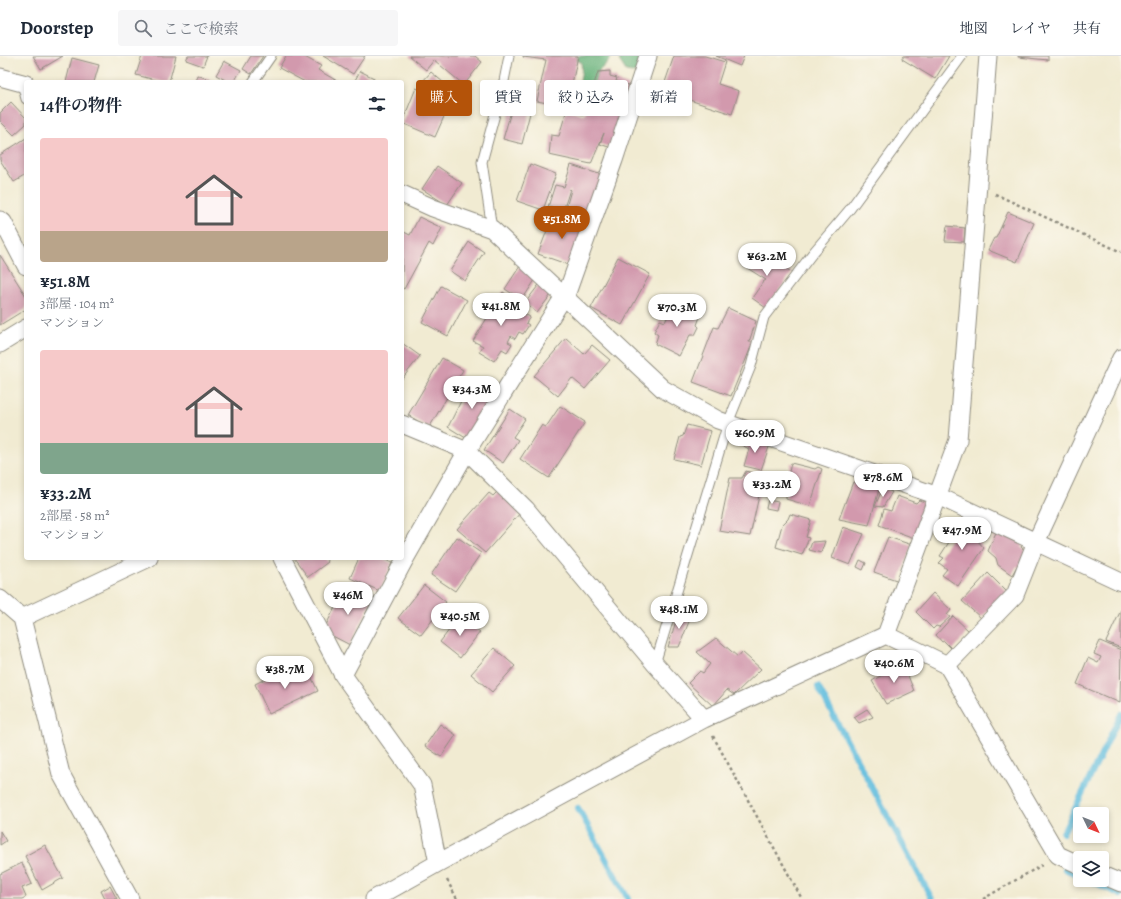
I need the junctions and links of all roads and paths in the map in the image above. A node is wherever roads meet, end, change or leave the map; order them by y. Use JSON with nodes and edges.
{"nodes":[{"id":1,"x":271,"y":56,"type":"edge"},
{"id":2,"x":509,"y":56,"type":"edge"},
{"id":3,"x":648,"y":56,"type":"edge"},
{"id":4,"x":962,"y":56,"type":"edge"},
{"id":5,"x":988,"y":56,"type":"edge"},
{"id":6,"x":0,"y":77,"type":"edge"},
{"id":7,"x":254,"y":80,"type":"edge"},
{"id":8,"x":24,"y":89,"type":"edge"},
{"id":9,"x":978,"y":186,"type":"junction"},
{"id":10,"x":404,"y":195,"type":"edge"},
{"id":11,"x":0,"y":220,"type":"edge"},
{"id":12,"x":492,"y":229,"type":"junction"},
{"id":13,"x":1121,"y":252,"type":"edge"},
{"id":14,"x":24,"y":262,"type":"edge"},
{"id":15,"x":564,"y":296,"type":"junction"},
{"id":16,"x":24,"y":329,"type":"edge"},
{"id":17,"x":0,"y":344,"type":"edge"},
{"id":18,"x":1121,"y":358,"type":"edge"},
{"id":19,"x":728,"y":423,"type":"junction"},
{"id":20,"x":404,"y":425,"type":"edge"},
{"id":21,"x":467,"y":451,"type":"junction"},
{"id":22,"x":938,"y":496,"type":"junction"},
{"id":23,"x":1036,"y":542,"type":"junction"},
{"id":24,"x":145,"y":560,"type":"edge"},
{"id":25,"x":283,"y":560,"type":"edge"},
{"id":26,"x":1121,"y":582,"type":"edge"},
{"id":27,"x":0,"y":599,"type":"edge"},
{"id":28,"x":22,"y":618,"type":"junction"},
{"id":29,"x":886,"y":635,"type":"junction"},
{"id":30,"x":655,"y":664,"type":"junction"},
{"id":31,"x":948,"y":665,"type":"junction"},
{"id":32,"x":344,"y":675,"type":"junction"},
{"id":33,"x":704,"y":719,"type":"junction"},
{"id":34,"x":1058,"y":855,"type":"junction"},
{"id":35,"x":1073,"y":862,"type":"edge"},
{"id":36,"x":438,"y":863,"type":"junction"},
{"id":37,"x":1109,"y":878,"type":"edge"},
{"id":38,"x":1121,"y":883,"type":"edge"},
{"id":39,"x":130,"y":899,"type":"edge"},
{"id":40,"x":374,"y":899,"type":"edge"},
{"id":41,"x":802,"y":899,"type":"edge"},
{"id":42,"x":983,"y":899,"type":"edge"}],
"edges":[{"from":1,"to":7,"type":"lane"},
{"from":2,"to":12,"type":"lane"},
{"from":3,"to":15,"type":"street"},
{"from":4,"to":19,"type":"lane"},
{"from":5,"to":9,"type":"street"},
{"from":6,"to":8,"type":"street"},
{"from":9,"to":13,"type":"path"},
{"from":9,"to":22,"type":"street"},
{"from":10,"to":12,"type":"street"},
{"from":11,"to":14,"type":"street"},
{"from":12,"to":15,"type":"street"},
{"from":15,"to":19,"type":"street"},
{"from":15,"to":21,"type":"street"},
{"from":16,"to":17,"type":"street"},
{"from":18,"to":23,"type":"street"},
{"from":19,"to":22,"type":"street"},
{"from":19,"to":30,"type":"lane"},
{"from":20,"to":21,"type":"street"},
{"from":21,"to":30,"type":"street"},
{"from":21,"to":32,"type":"street"},
{"from":22,"to":23,"type":"street"},
{"from":22,"to":29,"type":"street"},
{"from":23,"to":26,"type":"street"},
{"from":23,"to":31,"type":"street"},
{"from":24,"to":28,"type":"street"},
{"from":25,"to":32,"type":"street"},
{"from":27,"to":28,"type":"street"},
{"from":28,"to":39,"type":"street"},
{"from":29,"to":31,"type":"street"},
{"from":29,"to":33,"type":"street"},
{"from":30,"to":33,"type":"street"},
{"from":31,"to":34,"type":"street"},
{"from":32,"to":36,"type":"street"},
{"from":33,"to":36,"type":"street"},
{"from":33,"to":41,"type":"path"},
{"from":34,"to":35,"type":"street"},
{"from":34,"to":42,"type":"path"},
{"from":36,"to":40,"type":"street"},
{"from":37,"to":38,"type":"street"}]}
